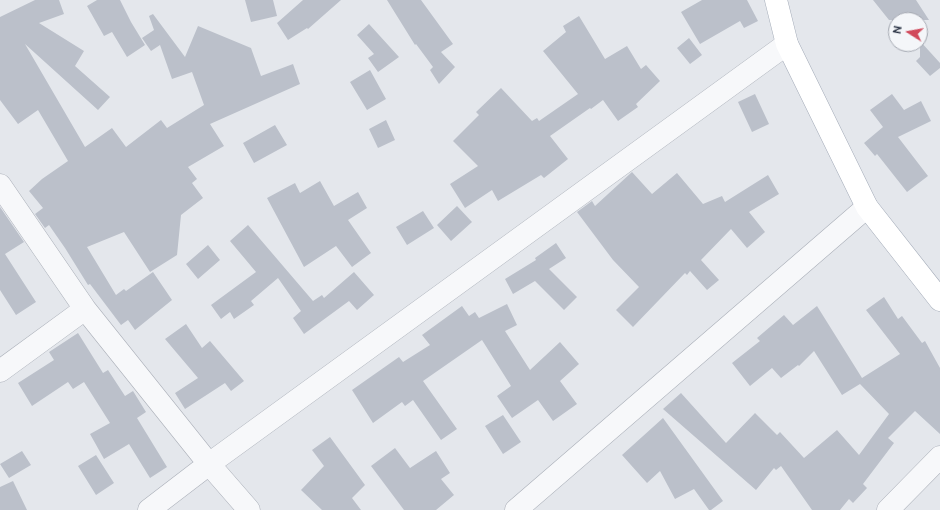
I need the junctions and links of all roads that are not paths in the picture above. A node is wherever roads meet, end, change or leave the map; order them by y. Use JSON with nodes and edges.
{"nodes":[{"id":1,"x":776,"y":0,"type":"edge"},
{"id":2,"x":787,"y":44,"type":"junction"},
{"id":3,"x":0,"y":184,"type":"edge"},
{"id":4,"x":867,"y":206,"type":"junction"},
{"id":5,"x":940,"y":300,"type":"edge"},
{"id":6,"x":85,"y":309,"type":"junction"},
{"id":7,"x":0,"y":371,"type":"edge"},
{"id":8,"x":940,"y":457,"type":"edge"},
{"id":9,"x":209,"y":464,"type":"junction"},
{"id":10,"x":149,"y":510,"type":"edge"},
{"id":11,"x":249,"y":510,"type":"edge"},
{"id":12,"x":516,"y":510,"type":"edge"},
{"id":13,"x":888,"y":510,"type":"edge"}],
"edges":[{"from":1,"to":2,"type":"main road"},
{"from":2,"to":4,"type":"main road"},
{"from":2,"to":9,"type":"street"},
{"from":3,"to":6,"type":"street"},
{"from":4,"to":5,"type":"main road"},
{"from":4,"to":12,"type":"street"},
{"from":6,"to":7,"type":"street"},
{"from":6,"to":9,"type":"street"},
{"from":8,"to":13,"type":"street"},
{"from":9,"to":10,"type":"street"},
{"from":9,"to":11,"type":"street"}]}
